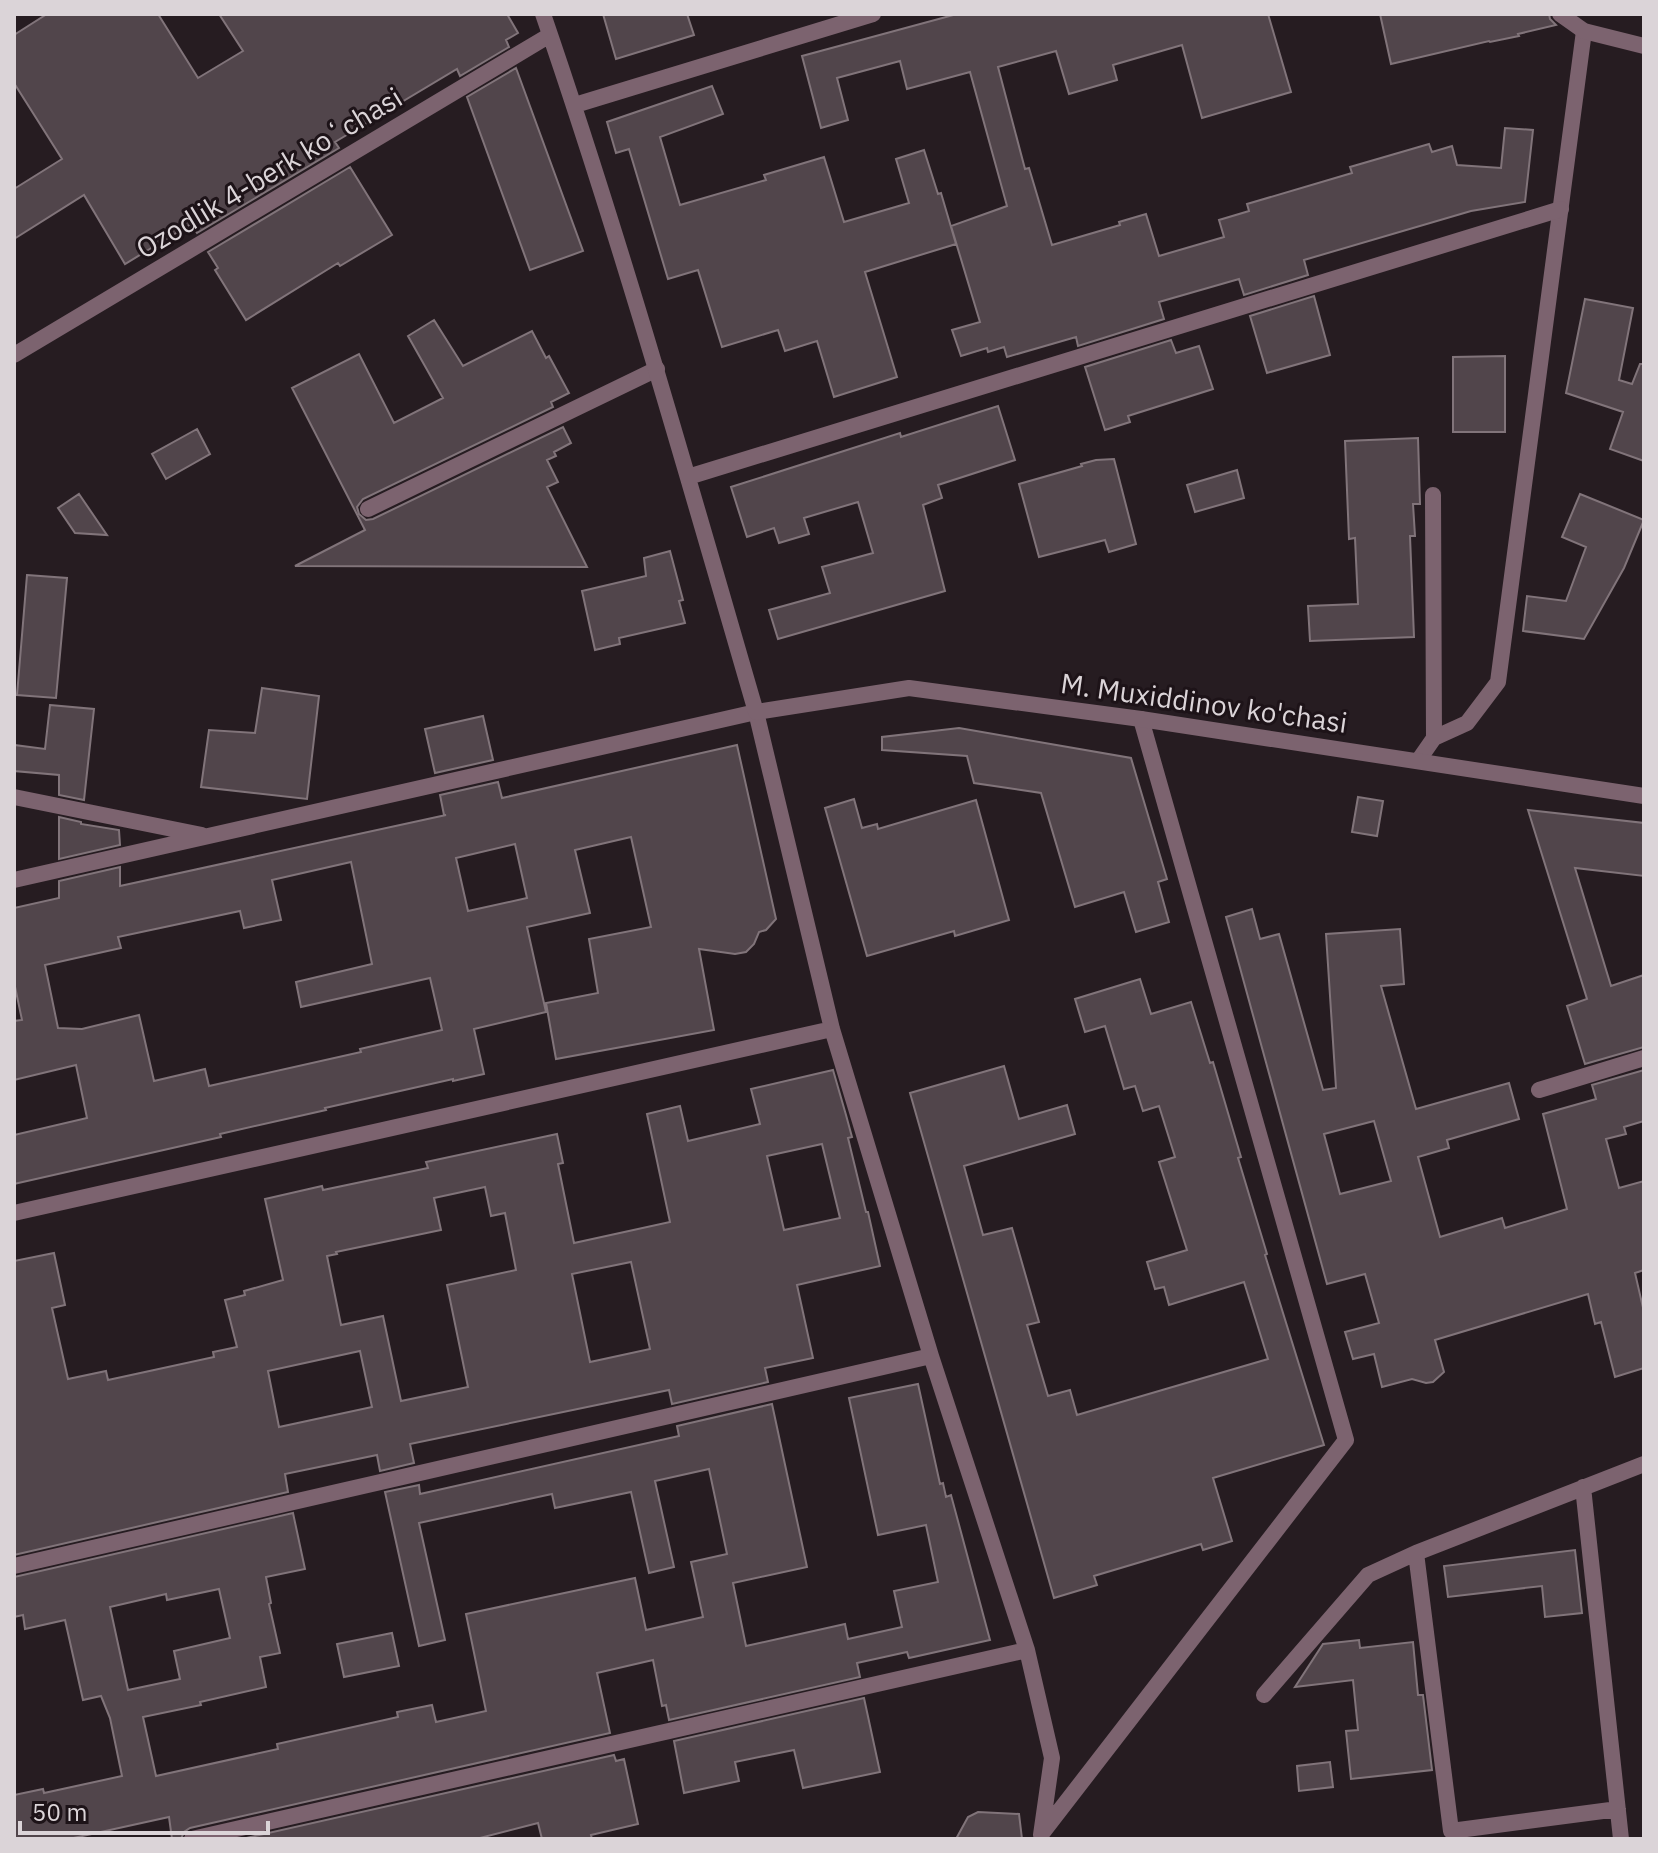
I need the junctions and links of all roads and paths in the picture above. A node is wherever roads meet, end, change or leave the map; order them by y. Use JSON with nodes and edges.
{"nodes":[{"id":1,"x":543,"y":14,"type":"edge"},
{"id":2,"x":873,"y":14,"type":"edge"},
{"id":3,"x":1560,"y":14,"type":"edge"},
{"id":4,"x":1584,"y":31,"type":"junction"},
{"id":5,"x":550,"y":35,"type":"junction"},
{"id":6,"x":1644,"y":46,"type":"edge"},
{"id":7,"x":575,"y":105,"type":"junction"},
{"id":8,"x":1561,"y":209,"type":"junction"},
{"id":9,"x":14,"y":355,"type":"edge"},
{"id":10,"x":657,"y":369,"type":"junction"},
{"id":11,"x":688,"y":477,"type":"junction"},
{"id":12,"x":1433,"y":495,"type":"dead end"},
{"id":13,"x":368,"y":509,"type":"dead end"},
{"id":14,"x":756,"y":712,"type":"junction"},
{"id":15,"x":1141,"y":719,"type":"junction"},
{"id":16,"x":1434,"y":738,"type":"junction"},
{"id":17,"x":1418,"y":761,"type":"junction"},
{"id":18,"x":1644,"y":796,"type":"edge"},
{"id":19,"x":14,"y":797,"type":"edge"},
{"id":20,"x":207,"y":836,"type":"junction"},
{"id":21,"x":14,"y":880,"type":"edge"},
{"id":22,"x":832,"y":1029,"type":"junction"},
{"id":23,"x":1644,"y":1058,"type":"edge"},
{"id":24,"x":1539,"y":1090,"type":"dead end"},
{"id":25,"x":14,"y":1213,"type":"edge"},
{"id":26,"x":931,"y":1356,"type":"junction"},
{"id":27,"x":1644,"y":1464,"type":"edge"},
{"id":28,"x":1583,"y":1487,"type":"junction"},
{"id":29,"x":1416,"y":1553,"type":"junction"},
{"id":30,"x":14,"y":1566,"type":"edge"},
{"id":31,"x":1027,"y":1650,"type":"junction"},
{"id":32,"x":1264,"y":1695,"type":"dead end"},
{"id":33,"x":1618,"y":1809,"type":"junction"},
{"id":34,"x":1039,"y":1837,"type":"edge"},
{"id":35,"x":192,"y":1839,"type":"edge"},
{"id":36,"x":1621,"y":1839,"type":"edge"}],
"edges":[{"from":1,"to":5,"type":"street"},
{"from":2,"to":7,"type":"street"},
{"from":3,"to":4,"type":"street"},
{"from":4,"to":6,"type":"street"},
{"from":4,"to":8,"type":"street"},
{"from":5,"to":7,"type":"street"},
{"from":5,"to":9,"type":"street","name":"Ozodlik 4-berk koʻchasi"},
{"from":7,"to":10,"type":"street"},
{"from":8,"to":11,"type":"street"},
{"from":8,"to":16,"type":"street"},
{"from":10,"to":11,"type":"street"},
{"from":10,"to":13,"type":"street"},
{"from":11,"to":14,"type":"street"},
{"from":12,"to":16,"type":"street"},
{"from":14,"to":15,"type":"street","name":"M. Muxiddinov ko'chasi"},
{"from":14,"to":20,"type":"street","name":"M. Muxiddinov ko'chasi"},
{"from":14,"to":22,"type":"street"},
{"from":15,"to":17,"type":"street","name":"M. Muxiddinov ko'chasi"},
{"from":15,"to":34,"type":"street"},
{"from":16,"to":17,"type":"street"},
{"from":17,"to":18,"type":"street","name":"M. Muxiddinov ko'chasi"},
{"from":19,"to":20,"type":"street"},
{"from":20,"to":21,"type":"street","name":"M. Muxiddinov ko'chasi"},
{"from":22,"to":25,"type":"street"},
{"from":22,"to":26,"type":"street"},
{"from":23,"to":24,"type":"street"},
{"from":26,"to":30,"type":"street"},
{"from":26,"to":31,"type":"street"},
{"from":27,"to":28,"type":"street"},
{"from":28,"to":29,"type":"street"},
{"from":28,"to":33,"type":"street"},
{"from":29,"to":32,"type":"street"},
{"from":29,"to":33,"type":"street"},
{"from":31,"to":34,"type":"street"},
{"from":31,"to":35,"type":"street"},
{"from":33,"to":36,"type":"street"}]}
